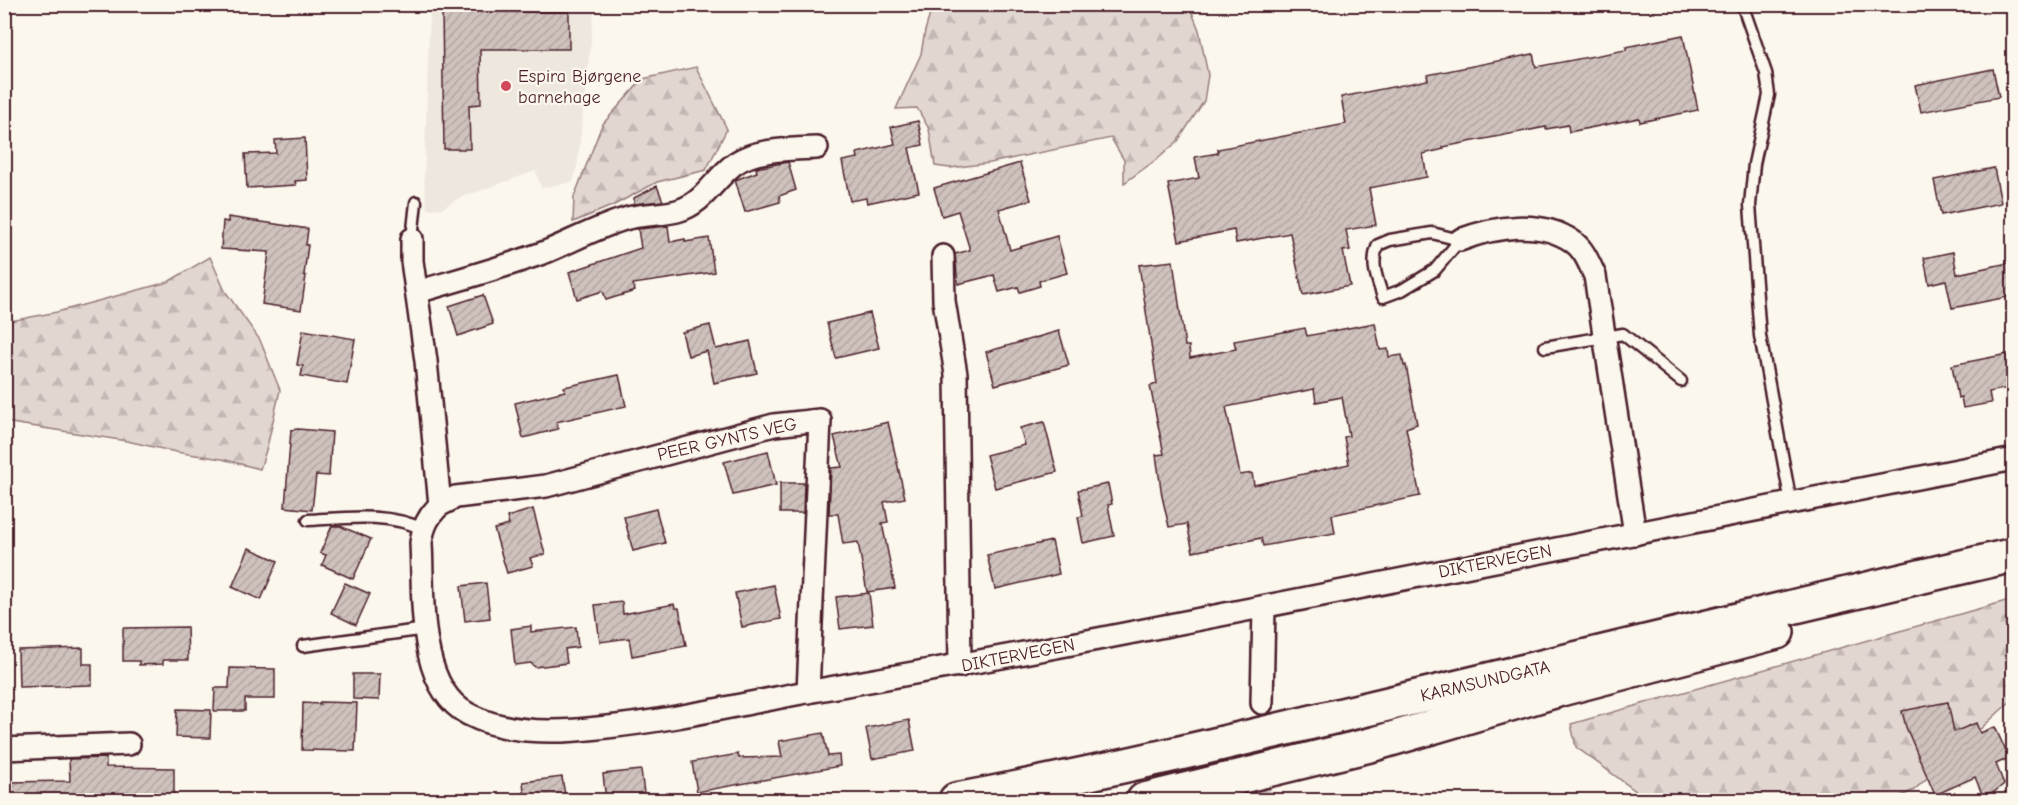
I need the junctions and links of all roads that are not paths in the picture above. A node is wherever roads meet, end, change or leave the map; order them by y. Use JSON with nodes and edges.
{"nodes":[{"id":1,"x":1742,"y":4,"type":"edge"},
{"id":2,"x":817,"y":148,"type":"dead end"},
{"id":3,"x":416,"y":202,"type":"dead end"},
{"id":4,"x":412,"y":239,"type":"joint"},
{"id":5,"x":1460,"y":240,"type":"junction"},
{"id":6,"x":943,"y":256,"type":"dead end"},
{"id":7,"x":417,"y":292,"type":"junction"},
{"id":8,"x":1604,"y":337,"type":"junction"},
{"id":9,"x":1545,"y":347,"type":"dead end"},
{"id":10,"x":1681,"y":381,"type":"dead end"},
{"id":11,"x":2013,"y":459,"type":"edge"},
{"id":12,"x":1791,"y":503,"type":"junction"},
{"id":13,"x":440,"y":505,"type":"junction"},
{"id":14,"x":308,"y":520,"type":"dead end"},
{"id":15,"x":423,"y":529,"type":"junction"},
{"id":16,"x":1635,"y":534,"type":"junction"},
{"id":17,"x":2013,"y":555,"type":"edge"},
{"id":18,"x":2013,"y":576,"type":"edge"},
{"id":19,"x":1264,"y":607,"type":"junction"},
{"id":20,"x":426,"y":629,"type":"junction"},
{"id":21,"x":303,"y":646,"type":"dead end"},
{"id":22,"x":960,"y":666,"type":"junction"},
{"id":23,"x":808,"y":692,"type":"junction"},
{"id":24,"x":1262,"y":703,"type":"tunnel mouth"},
{"id":25,"x":129,"y":744,"type":"dead end"},
{"id":26,"x":4,"y":749,"type":"edge"},
{"id":27,"x":956,"y":801,"type":"edge"},
{"id":28,"x":1144,"y":801,"type":"edge"}],
"edges":[{"from":1,"to":12,"type":"lane"},
{"from":2,"to":7,"type":"street"},
{"from":3,"to":4,"type":"lane"},
{"from":4,"to":7,"type":"street"},
{"from":5,"to":5,"type":"lane"},
{"from":5,"to":8,"type":"street"},
{"from":6,"to":22,"type":"street"},
{"from":7,"to":13,"type":"street"},
{"from":8,"to":9,"type":"lane"},
{"from":8,"to":10,"type":"lane"},
{"from":8,"to":16,"type":"street"},
{"from":11,"to":12,"type":"street","name":"DIKTERVEGEN"},
{"from":12,"to":16,"type":"street","name":"DIKTERVEGEN"},
{"from":13,"to":15,"type":"street"},
{"from":13,"to":23,"type":"street","name":"PEER GYNTS VEG"},
{"from":14,"to":15,"type":"lane"},
{"from":15,"to":20,"type":"street"},
{"from":16,"to":19,"type":"street","name":"DIKTERVEGEN"},
{"from":17,"to":27,"type":"highway","name":"KARMSUNDGATA"},
{"from":18,"to":28,"type":"highway","name":"KARMSUNDGATA"},
{"from":19,"to":22,"type":"street","name":"DIKTERVEGEN"},
{"from":19,"to":24,"type":"street"},
{"from":20,"to":21,"type":"lane"},
{"from":20,"to":23,"type":"street","name":"DIKTERVEGEN"},
{"from":22,"to":23,"type":"street","name":"DIKTERVEGEN"},
{"from":25,"to":26,"type":"street"}]}
